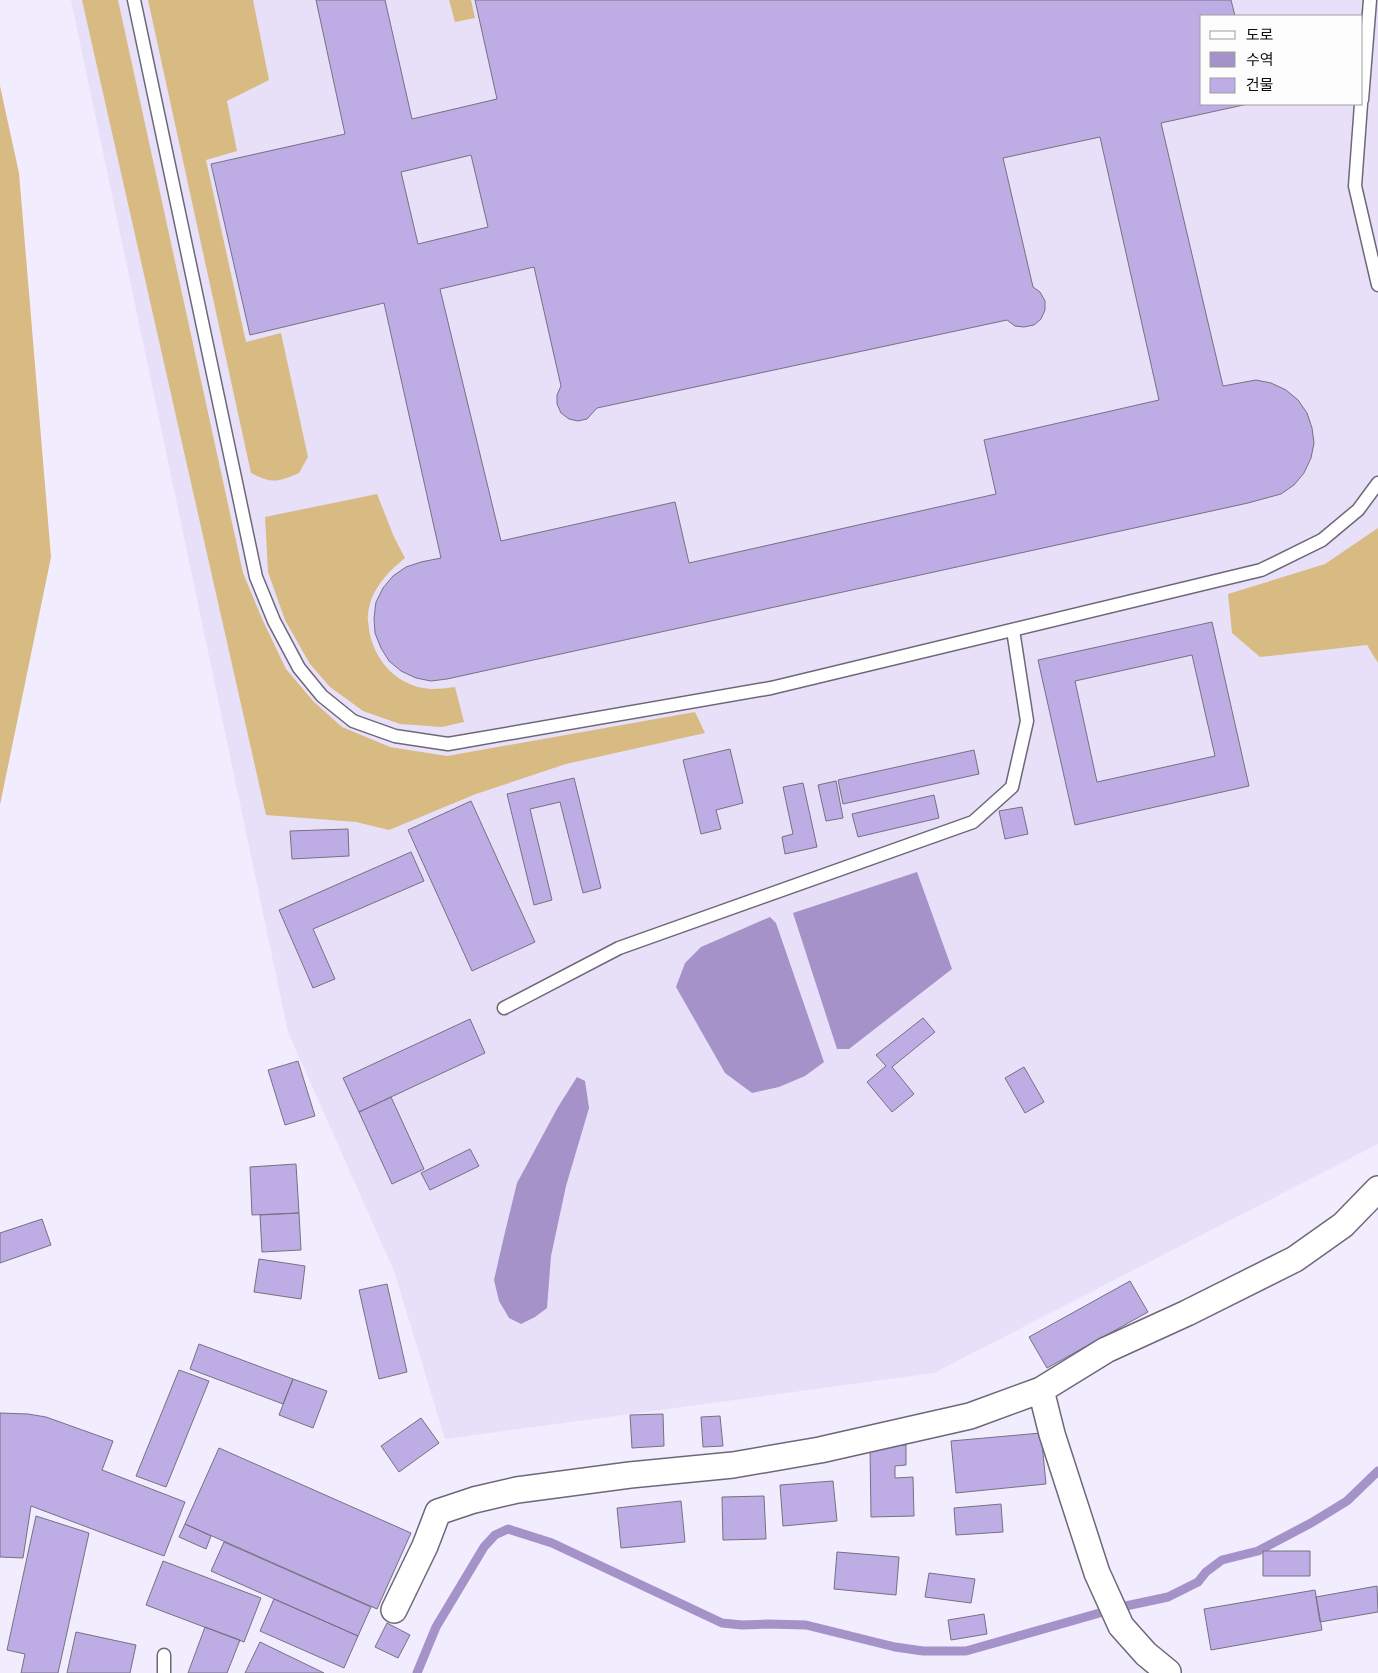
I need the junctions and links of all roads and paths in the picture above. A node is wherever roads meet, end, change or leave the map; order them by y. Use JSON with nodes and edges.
{"nodes":[{"id":1,"x":134,"y":0,"type":"edge"},
{"id":2,"x":1370,"y":0,"type":"edge"},
{"id":3,"x":1363,"y":88,"type":"edge"},
{"id":4,"x":1361,"y":105,"type":"edge"},
{"id":5,"x":1378,"y":285,"type":"edge"},
{"id":6,"x":1378,"y":483,"type":"edge"},
{"id":7,"x":1013,"y":630,"type":"junction"},
{"id":8,"x":504,"y":1008,"type":"dead end"},
{"id":9,"x":1378,"y":1189,"type":"edge"},
{"id":10,"x":1041,"y":1390,"type":"junction"},
{"id":11,"x":394,"y":1610,"type":"dead end"},
{"id":12,"x":164,"y":1655,"type":"dead end"},
{"id":13,"x":1168,"y":1672,"type":"edge"},
{"id":14,"x":164,"y":1673,"type":"edge"}],
"edges":[{"from":1,"to":7,"type":"lane"},
{"from":2,"to":3,"type":"lane"},
{"from":4,"to":5,"type":"lane"},
{"from":6,"to":7,"type":"lane"},
{"from":7,"to":8,"type":"lane"},
{"from":9,"to":10,"type":"street"},
{"from":10,"to":11,"type":"street"},
{"from":10,"to":13,"type":"street"},
{"from":12,"to":14,"type":"lane"}]}
